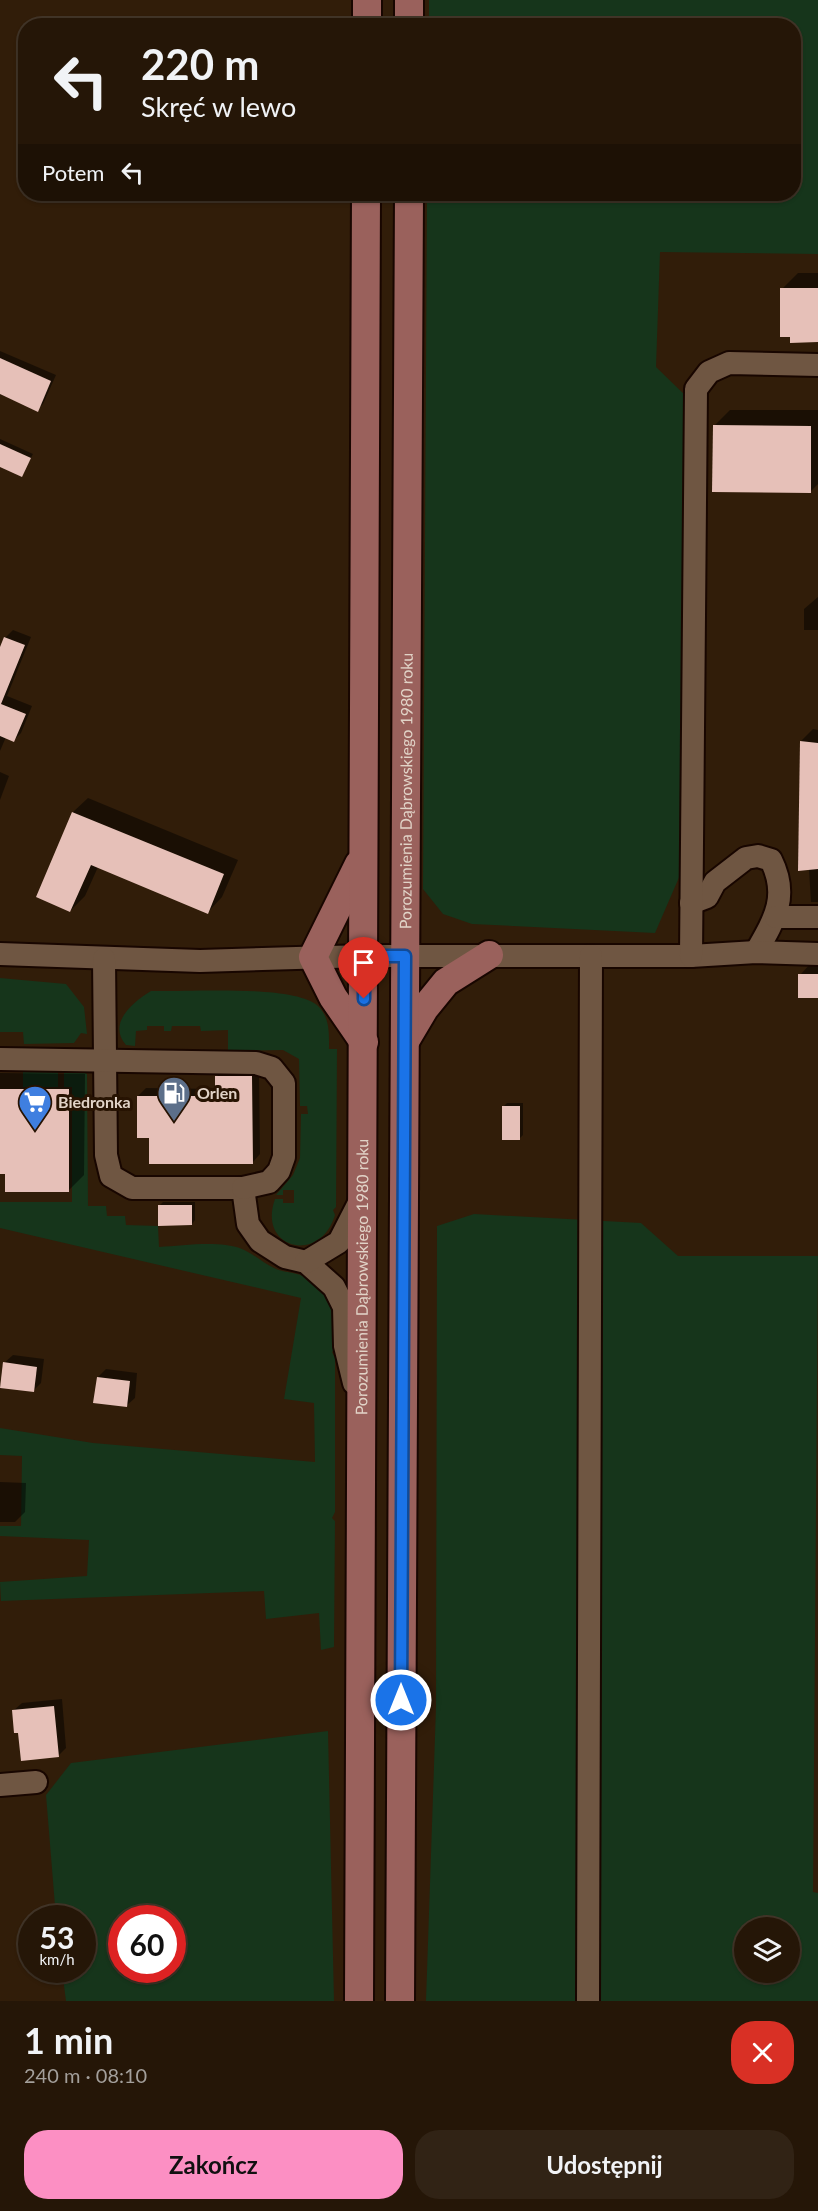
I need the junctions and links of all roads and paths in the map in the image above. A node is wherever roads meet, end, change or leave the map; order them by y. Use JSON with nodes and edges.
{"nodes":[{"id":1,"x":367,"y":0,"type":"edge"},
{"id":2,"x":409,"y":0,"type":"edge"},
{"id":3,"x":366,"y":18,"type":"edge"},
{"id":4,"x":409,"y":18,"type":"edge"},
{"id":5,"x":366,"y":201,"type":"edge"},
{"id":6,"x":409,"y":201,"type":"edge"},
{"id":7,"x":818,"y":365,"type":"edge"},
{"id":8,"x":364,"y":854,"type":"junction"},
{"id":9,"x":691,"y":903,"type":"junction"},
{"id":10,"x":776,"y":917,"type":"junction"},
{"id":11,"x":818,"y":917,"type":"edge"},
{"id":12,"x":756,"y":952,"type":"junction"},
{"id":13,"x":0,"y":954,"type":"edge"},
{"id":14,"x":818,"y":954,"type":"edge"},
{"id":15,"x":489,"y":955,"type":"junction"},
{"id":16,"x":364,"y":956,"type":"junction"},
{"id":17,"x":405,"y":956,"type":"junction"},
{"id":18,"x":591,"y":956,"type":"junction"},
{"id":19,"x":691,"y":956,"type":"junction"},
{"id":20,"x":313,"y":957,"type":"junction"},
{"id":21,"x":104,"y":959,"type":"junction"},
{"id":22,"x":364,"y":1042,"type":"junction"},
{"id":23,"x":404,"y":1042,"type":"junction"},
{"id":24,"x":0,"y":1059,"type":"edge"},
{"id":25,"x":105,"y":1060,"type":"junction"},
{"id":26,"x":243,"y":1188,"type":"junction"},
{"id":27,"x":363,"y":1195,"type":"junction"},
{"id":28,"x":306,"y":1262,"type":"junction"},
{"id":29,"x":361,"y":1415,"type":"junction"},
{"id":30,"x":36,"y":1782,"type":"dead end"},
{"id":31,"x":0,"y":1785,"type":"edge"},
{"id":32,"x":359,"y":2001,"type":"edge"},
{"id":33,"x":400,"y":2001,"type":"edge"},
{"id":34,"x":588,"y":2001,"type":"edge"}],
"edges":[{"from":1,"to":3,"type":"main road"},
{"from":2,"to":4,"type":"main road"},
{"from":5,"to":8,"type":"main road","name":"Porozumienia Dąbrowskiego 1980 roku"},
{"from":6,"to":17,"type":"main road","name":"Porozumienia Dąbrowskiego 1980 roku"},
{"from":7,"to":9,"type":"street"},
{"from":8,"to":16,"type":"main road","name":"Porozumienia Dąbrowskiego 1980 roku"},
{"from":8,"to":20,"type":"main road"},
{"from":9,"to":10,"type":"street"},
{"from":9,"to":19,"type":"street"},
{"from":10,"to":11,"type":"street"},
{"from":10,"to":12,"type":"street"},
{"from":12,"to":14,"type":"street"},
{"from":12,"to":19,"type":"street"},
{"from":13,"to":21,"type":"street"},
{"from":15,"to":17,"type":"street"},
{"from":15,"to":18,"type":"street"},
{"from":15,"to":23,"type":"main road"},
{"from":16,"to":17,"type":"street"},
{"from":16,"to":20,"type":"street"},
{"from":16,"to":22,"type":"main road","name":"Porozumienia Dąbrowskiego 1980 roku"},
{"from":17,"to":23,"type":"main road","name":"Porozumienia Dąbrowskiego 1980 roku"},
{"from":18,"to":19,"type":"street"},
{"from":18,"to":34,"type":"street"},
{"from":20,"to":21,"type":"street"},
{"from":20,"to":22,"type":"main road"},
{"from":21,"to":25,"type":"street"},
{"from":22,"to":27,"type":"main road","name":"Porozumienia Dąbrowskiego 1980 roku"},
{"from":23,"to":33,"type":"main road","name":"Porozumienia Dąbrowskiego 1980 roku"},
{"from":24,"to":25,"type":"street"},
{"from":25,"to":26,"type":"street"},
{"from":25,"to":26,"type":"street"},
{"from":26,"to":28,"type":"street"},
{"from":27,"to":28,"type":"street"},
{"from":27,"to":29,"type":"main road","name":"Porozumienia Dąbrowskiego 1980 roku"},
{"from":28,"to":29,"type":"street"},
{"from":29,"to":32,"type":"main road","name":"Porozumienia Dąbrowskiego 1980 roku"},
{"from":30,"to":31,"type":"street"}]}
